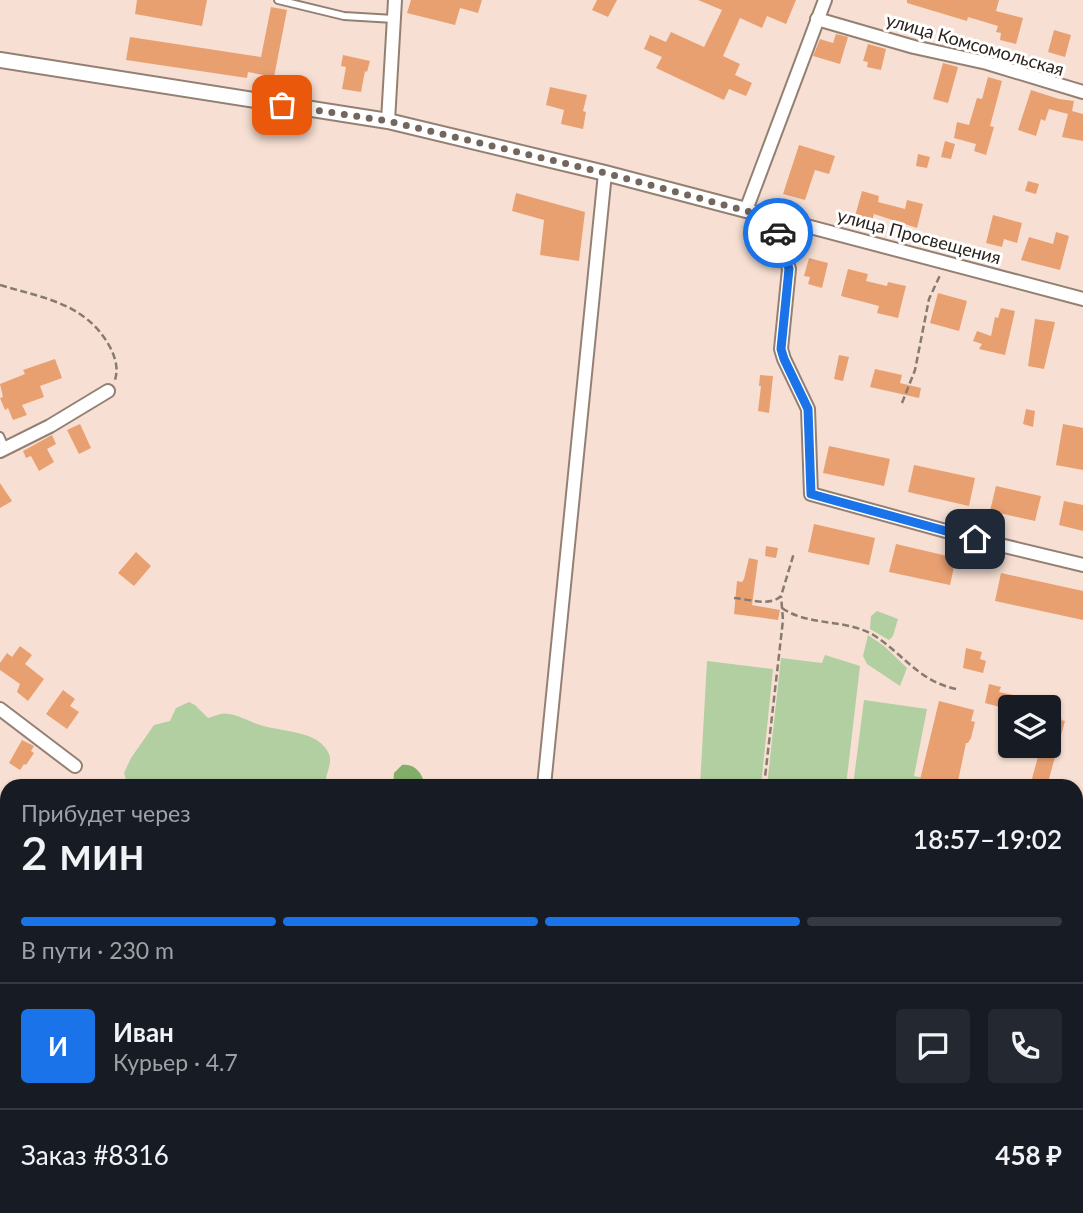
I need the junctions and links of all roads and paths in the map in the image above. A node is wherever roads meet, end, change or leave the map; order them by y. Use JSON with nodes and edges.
{"nodes":[{"id":1,"x":278,"y":0,"type":"edge"},
{"id":2,"x":395,"y":0,"type":"edge"},
{"id":3,"x":825,"y":0,"type":"edge"},
{"id":4,"x":394,"y":19,"type":"junction"},
{"id":5,"x":817,"y":19,"type":"junction"},
{"id":6,"x":0,"y":60,"type":"edge"},
{"id":7,"x":1083,"y":92,"type":"edge"},
{"id":8,"x":388,"y":121,"type":"junction"},
{"id":9,"x":605,"y":173,"type":"junction"},
{"id":10,"x":746,"y":210,"type":"junction"},
{"id":11,"x":773,"y":218,"type":"junction"},
{"id":12,"x":947,"y":262,"type":"junction"},
{"id":13,"x":0,"y":285,"type":"edge"},
{"id":14,"x":1083,"y":299,"type":"edge"},
{"id":15,"x":108,"y":391,"type":"joint"},
{"id":16,"x":902,"y":403,"type":"dead end"},
{"id":17,"x":2,"y":445,"type":"edge"},
{"id":18,"x":794,"y":554,"type":"dead end"},
{"id":19,"x":1083,"y":565,"type":"edge"},
{"id":20,"x":781,"y":596,"type":"junction"},
{"id":21,"x":734,"y":598,"type":"dead end"},
{"id":22,"x":782,"y":608,"type":"junction"},
{"id":23,"x":956,"y":689,"type":"dead end"},
{"id":24,"x":0,"y":709,"type":"edge"},
{"id":25,"x":75,"y":766,"type":"dead end"},
{"id":26,"x":545,"y":779,"type":"edge"},
{"id":27,"x":765,"y":779,"type":"edge"}],
"edges":[{"from":1,"to":4,"type":"lane"},
{"from":2,"to":4,"type":"street"},
{"from":3,"to":5,"type":"street"},
{"from":4,"to":8,"type":"street"},
{"from":5,"to":7,"type":"street","name":"улица Комсомольская"},
{"from":5,"to":10,"type":"street"},
{"from":6,"to":8,"type":"street"},
{"from":8,"to":9,"type":"street"},
{"from":9,"to":10,"type":"street"},
{"from":9,"to":26,"type":"street"},
{"from":10,"to":11,"type":"street","name":"улица Просвещения"},
{"from":11,"to":12,"type":"street","name":"улица Просвещения"},
{"from":11,"to":19,"type":"street"},
{"from":12,"to":14,"type":"street","name":"улица Просвещения"},
{"from":12,"to":16,"type":"path"},
{"from":13,"to":15,"type":"path"},
{"from":15,"to":17,"type":"street"},
{"from":18,"to":20,"type":"path"},
{"from":20,"to":21,"type":"path"},
{"from":20,"to":22,"type":"path"},
{"from":22,"to":23,"type":"path"},
{"from":22,"to":27,"type":"path"},
{"from":24,"to":25,"type":"street"}]}
